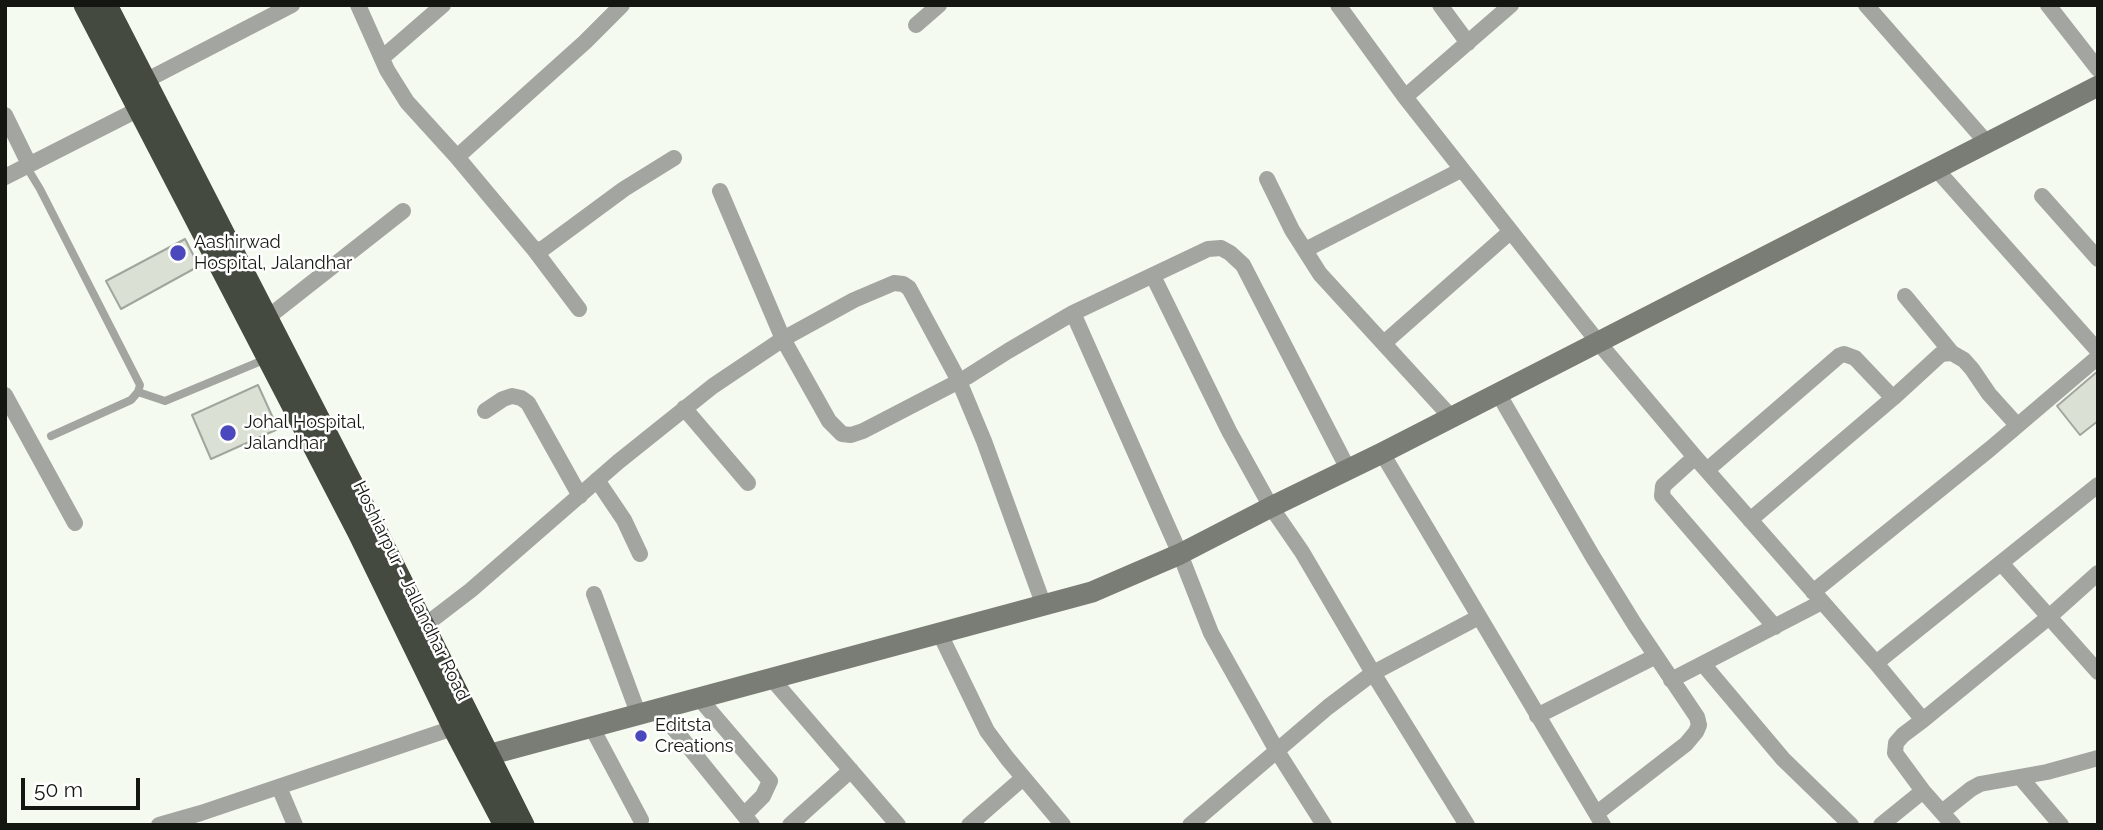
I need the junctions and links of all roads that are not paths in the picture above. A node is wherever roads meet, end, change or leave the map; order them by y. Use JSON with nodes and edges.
{"nodes":[{"id":1,"x":84,"y":5,"type":"edge"},
{"id":2,"x":107,"y":5,"type":"edge"},
{"id":3,"x":292,"y":5,"type":"edge"},
{"id":4,"x":358,"y":5,"type":"edge"},
{"id":5,"x":443,"y":5,"type":"edge"},
{"id":6,"x":622,"y":5,"type":"edge"},
{"id":7,"x":939,"y":5,"type":"edge"},
{"id":8,"x":1338,"y":5,"type":"edge"},
{"id":9,"x":1440,"y":5,"type":"edge"},
{"id":10,"x":1511,"y":5,"type":"edge"},
{"id":11,"x":1866,"y":5,"type":"edge"},
{"id":12,"x":2048,"y":5,"type":"edge"},
{"id":13,"x":916,"y":25,"type":"dead end"},
{"id":14,"x":1468,"y":43,"type":"junction"},
{"id":15,"x":382,"y":58,"type":"junction"},
{"id":16,"x":2098,"y":69,"type":"edge"},
{"id":17,"x":145,"y":81,"type":"junction"},
{"id":18,"x":2098,"y":86,"type":"edge"},
{"id":19,"x":1405,"y":97,"type":"junction"},
{"id":20,"x":139,"y":109,"type":"junction"},
{"id":21,"x":5,"y":115,"type":"edge"},
{"id":22,"x":1987,"y":143,"type":"junction"},
{"id":23,"x":457,"y":157,"type":"junction"},
{"id":24,"x":674,"y":158,"type":"dead end"},
{"id":25,"x":28,"y":165,"type":"junction"},
{"id":26,"x":1936,"y":169,"type":"junction"},
{"id":27,"x":1461,"y":170,"type":"junction"},
{"id":28,"x":5,"y":177,"type":"edge"},
{"id":29,"x":1267,"y":179,"type":"dead end"},
{"id":30,"x":720,"y":191,"type":"dead end"},
{"id":31,"x":2042,"y":196,"type":"dead end"},
{"id":32,"x":403,"y":211,"type":"dead end"},
{"id":33,"x":1510,"y":232,"type":"junction"},
{"id":34,"x":533,"y":248,"type":"junction"},
{"id":35,"x":1305,"y":250,"type":"junction"},
{"id":36,"x":2098,"y":259,"type":"edge"},
{"id":37,"x":1153,"y":275,"type":"junction"},
{"id":38,"x":1905,"y":296,"type":"dead end"},
{"id":39,"x":579,"y":309,"type":"dead end"},
{"id":40,"x":1073,"y":313,"type":"junction"},
{"id":41,"x":267,"y":318,"type":"junction"},
{"id":42,"x":783,"y":339,"type":"junction"},
{"id":43,"x":1598,"y":342,"type":"junction"},
{"id":44,"x":1384,"y":344,"type":"junction"},
{"id":45,"x":2098,"y":351,"type":"edge"},
{"id":46,"x":1952,"y":353,"type":"junction"},
{"id":47,"x":2098,"y":357,"type":"edge"},
{"id":48,"x":268,"y":358,"type":"junction"},
{"id":49,"x":959,"y":381,"type":"junction"},
{"id":50,"x":138,"y":393,"type":"junction"},
{"id":51,"x":1498,"y":393,"type":"junction"},
{"id":52,"x":5,"y":395,"type":"edge"},
{"id":53,"x":1893,"y":398,"type":"junction"},
{"id":54,"x":684,"y":408,"type":"junction"},
{"id":55,"x":485,"y":411,"type":"dead end"},
{"id":56,"x":1451,"y":417,"type":"junction"},
{"id":57,"x":2017,"y":425,"type":"junction"},
{"id":58,"x":51,"y":436,"type":"dead end"},
{"id":59,"x":1382,"y":453,"type":"junction"},
{"id":60,"x":1695,"y":457,"type":"junction"},
{"id":61,"x":1348,"y":469,"type":"junction"},
{"id":62,"x":1707,"y":470,"type":"junction"},
{"id":63,"x":597,"y":480,"type":"junction"},
{"id":64,"x":747,"y":483,"type":"dead end"},
{"id":65,"x":2098,"y":485,"type":"edge"},
{"id":66,"x":580,"y":496,"type":"junction"},
{"id":67,"x":1271,"y":507,"type":"junction"},
{"id":68,"x":1750,"y":520,"type":"junction"},
{"id":69,"x":75,"y":523,"type":"dead end"},
{"id":70,"x":640,"y":554,"type":"dead end"},
{"id":71,"x":1180,"y":554,"type":"junction"},
{"id":72,"x":2001,"y":563,"type":"junction"},
{"id":73,"x":2098,"y":573,"type":"edge"},
{"id":74,"x":593,"y":594,"type":"dead end"},
{"id":75,"x":1817,"y":597,"type":"junction"},
{"id":76,"x":1044,"y":606,"type":"junction"},
{"id":77,"x":1479,"y":617,"type":"junction"},
{"id":78,"x":2049,"y":617,"type":"junction"},
{"id":79,"x":424,"y":626,"type":"junction"},
{"id":80,"x":1775,"y":627,"type":"junction"},
{"id":81,"x":940,"y":634,"type":"junction"},
{"id":82,"x":1656,"y":656,"type":"junction"},
{"id":83,"x":1703,"y":663,"type":"junction"},
{"id":84,"x":1876,"y":663,"type":"junction"},
{"id":85,"x":2098,"y":672,"type":"edge"},
{"id":86,"x":1373,"y":673,"type":"junction"},
{"id":87,"x":772,"y":678,"type":"junction"},
{"id":88,"x":1671,"y":680,"type":"junction"},
{"id":89,"x":699,"y":698,"type":"junction"},
{"id":90,"x":648,"y":711,"type":"junction"},
{"id":91,"x":1537,"y":716,"type":"junction"},
{"id":92,"x":1923,"y":720,"type":"junction"},
{"id":93,"x":462,"y":725,"type":"junction"},
{"id":94,"x":592,"y":726,"type":"junction"},
{"id":95,"x":1277,"y":751,"type":"junction"},
{"id":96,"x":488,"y":755,"type":"junction"},
{"id":97,"x":2098,"y":758,"type":"edge"},
{"id":98,"x":851,"y":770,"type":"junction"},
{"id":99,"x":2021,"y":777,"type":"junction"},
{"id":100,"x":1023,"y":778,"type":"junction"},
{"id":101,"x":279,"y":787,"type":"junction"},
{"id":102,"x":496,"y":790,"type":"junction"},
{"id":103,"x":1923,"y":790,"type":"junction"},
{"id":104,"x":1942,"y":812,"type":"junction"},
{"id":105,"x":1600,"y":819,"type":"edge"},
{"id":106,"x":641,"y":820,"type":"dead end"},
{"id":107,"x":748,"y":820,"type":"edge"},
{"id":108,"x":159,"y":825,"type":"edge"},
{"id":109,"x":295,"y":825,"type":"edge"},
{"id":110,"x":504,"y":825,"type":"edge"},
{"id":111,"x":524,"y":825,"type":"edge"},
{"id":112,"x":790,"y":825,"type":"edge"},
{"id":113,"x":898,"y":825,"type":"edge"},
{"id":114,"x":969,"y":825,"type":"edge"},
{"id":115,"x":1063,"y":825,"type":"edge"},
{"id":116,"x":1190,"y":825,"type":"edge"},
{"id":117,"x":1324,"y":825,"type":"edge"},
{"id":118,"x":1467,"y":825,"type":"edge"},
{"id":119,"x":1851,"y":825,"type":"edge"},
{"id":120,"x":1881,"y":825,"type":"edge"},
{"id":121,"x":1953,"y":825,"type":"edge"},
{"id":122,"x":2061,"y":825,"type":"edge"}],
"edges":[{"from":1,"to":20,"type":"highway","name":"Hoshiarpur - Jallandhar Road"},
{"from":2,"to":17,"type":"highway","name":"Hoshiarpur - Jallandhar Road"},
{"from":3,"to":17,"type":"street"},
{"from":4,"to":15,"type":"street"},
{"from":5,"to":15,"type":"street"},
{"from":6,"to":23,"type":"street"},
{"from":7,"to":13,"type":"street"},
{"from":8,"to":19,"type":"street"},
{"from":9,"to":14,"type":"street"},
{"from":10,"to":14,"type":"street"},
{"from":11,"to":22,"type":"street"},
{"from":12,"to":16,"type":"street"},
{"from":14,"to":19,"type":"street"},
{"from":15,"to":23,"type":"street"},
{"from":17,"to":41,"type":"highway","name":"Hoshiarpur - Jallandhar Road"},
{"from":18,"to":22,"type":"street"},
{"from":19,"to":27,"type":"street"},
{"from":20,"to":25,"type":"street"},
{"from":20,"to":48,"type":"highway","name":"Hoshiarpur - Jallandhar Road"},
{"from":21,"to":25,"type":"street"},
{"from":22,"to":26,"type":"street"},
{"from":23,"to":34,"type":"street"},
{"from":24,"to":34,"type":"street"},
{"from":25,"to":28,"type":"street"},
{"from":25,"to":50,"type":"lane"},
{"from":26,"to":43,"type":"street"},
{"from":26,"to":45,"type":"street"},
{"from":27,"to":33,"type":"street"},
{"from":27,"to":35,"type":"street"},
{"from":29,"to":35,"type":"street"},
{"from":30,"to":42,"type":"street"},
{"from":31,"to":36,"type":"street"},
{"from":32,"to":41,"type":"street"},
{"from":33,"to":43,"type":"street"},
{"from":33,"to":44,"type":"street"},
{"from":34,"to":39,"type":"street"},
{"from":35,"to":44,"type":"street"},
{"from":37,"to":40,"type":"street"},
{"from":37,"to":61,"type":"street"},
{"from":37,"to":67,"type":"street"},
{"from":38,"to":46,"type":"street"},
{"from":40,"to":49,"type":"street"},
{"from":40,"to":71,"type":"street"},
{"from":41,"to":79,"type":"highway","name":"Hoshiarpur - Jallandhar Road"},
{"from":42,"to":49,"type":"street"},
{"from":42,"to":49,"type":"street"},
{"from":42,"to":54,"type":"street"},
{"from":43,"to":51,"type":"street"},
{"from":43,"to":60,"type":"street"},
{"from":44,"to":56,"type":"street"},
{"from":46,"to":53,"type":"street"},
{"from":46,"to":57,"type":"street"},
{"from":47,"to":57,"type":"street"},
{"from":48,"to":50,"type":"lane"},
{"from":48,"to":93,"type":"highway","name":"Hoshiarpur - Jallandhar Road"},
{"from":49,"to":76,"type":"street"},
{"from":50,"to":58,"type":"lane"},
{"from":51,"to":56,"type":"street"},
{"from":51,"to":82,"type":"street"},
{"from":52,"to":69,"type":"street"},
{"from":53,"to":62,"type":"street"},
{"from":53,"to":68,"type":"street"},
{"from":54,"to":63,"type":"street"},
{"from":54,"to":64,"type":"street"},
{"from":55,"to":66,"type":"street"},
{"from":56,"to":59,"type":"street"},
{"from":57,"to":75,"type":"street"},
{"from":59,"to":61,"type":"street"},
{"from":59,"to":77,"type":"street"},
{"from":60,"to":62,"type":"street"},
{"from":60,"to":80,"type":"street"},
{"from":61,"to":67,"type":"street"},
{"from":62,"to":68,"type":"street"},
{"from":63,"to":66,"type":"street"},
{"from":63,"to":70,"type":"street"},
{"from":65,"to":72,"type":"street"},
{"from":66,"to":79,"type":"street"},
{"from":67,"to":71,"type":"street"},
{"from":67,"to":86,"type":"street"},
{"from":68,"to":75,"type":"street"},
{"from":71,"to":76,"type":"street"},
{"from":71,"to":95,"type":"street"},
{"from":72,"to":78,"type":"street"},
{"from":72,"to":84,"type":"street"},
{"from":73,"to":78,"type":"street"},
{"from":74,"to":90,"type":"street"},
{"from":75,"to":80,"type":"street"},
{"from":75,"to":84,"type":"street"},
{"from":76,"to":81,"type":"street"},
{"from":77,"to":86,"type":"street"},
{"from":77,"to":91,"type":"street"},
{"from":78,"to":85,"type":"street"},
{"from":78,"to":92,"type":"street"},
{"from":79,"to":93,"type":"highway","name":"Hoshiarpur - Jallandhar Road"},
{"from":80,"to":83,"type":"street"},
{"from":81,"to":87,"type":"street"},
{"from":81,"to":100,"type":"street"},
{"from":82,"to":88,"type":"street"},
{"from":82,"to":91,"type":"street"},
{"from":83,"to":88,"type":"street"},
{"from":83,"to":119,"type":"street"},
{"from":84,"to":92,"type":"street"},
{"from":86,"to":95,"type":"street"},
{"from":86,"to":118,"type":"street"},
{"from":87,"to":89,"type":"street"},
{"from":87,"to":98,"type":"street"},
{"from":88,"to":105,"type":"street"},
{"from":89,"to":90,"type":"street"},
{"from":89,"to":107,"type":"street"},
{"from":90,"to":94,"type":"street"},
{"from":90,"to":107,"type":"street"},
{"from":91,"to":105,"type":"street"},
{"from":92,"to":103,"type":"street"},
{"from":93,"to":96,"type":"highway","name":"Hoshiarpur - Jallandhar Road"},
{"from":93,"to":101,"type":"street"},
{"from":93,"to":102,"type":"highway","name":"Hoshiarpur - Jallandhar Road"},
{"from":94,"to":96,"type":"street"},
{"from":94,"to":106,"type":"street"},
{"from":95,"to":116,"type":"street"},
{"from":95,"to":117,"type":"street"},
{"from":96,"to":102,"type":"highway","name":"Hoshiarpur - Jallandhar Road"},
{"from":97,"to":99,"type":"street"},
{"from":98,"to":112,"type":"street"},
{"from":98,"to":113,"type":"street"},
{"from":99,"to":104,"type":"street"},
{"from":99,"to":122,"type":"street"},
{"from":100,"to":114,"type":"street"},
{"from":100,"to":115,"type":"street"},
{"from":101,"to":108,"type":"street"},
{"from":101,"to":109,"type":"street"},
{"from":102,"to":110,"type":"highway","name":"Hoshiarpur - Jallandhar Road"},
{"from":102,"to":111,"type":"highway","name":"Hoshiarpur - Jallandhar Road"},
{"from":103,"to":104,"type":"street"},
{"from":103,"to":120,"type":"street"},
{"from":104,"to":121,"type":"street"}]}
